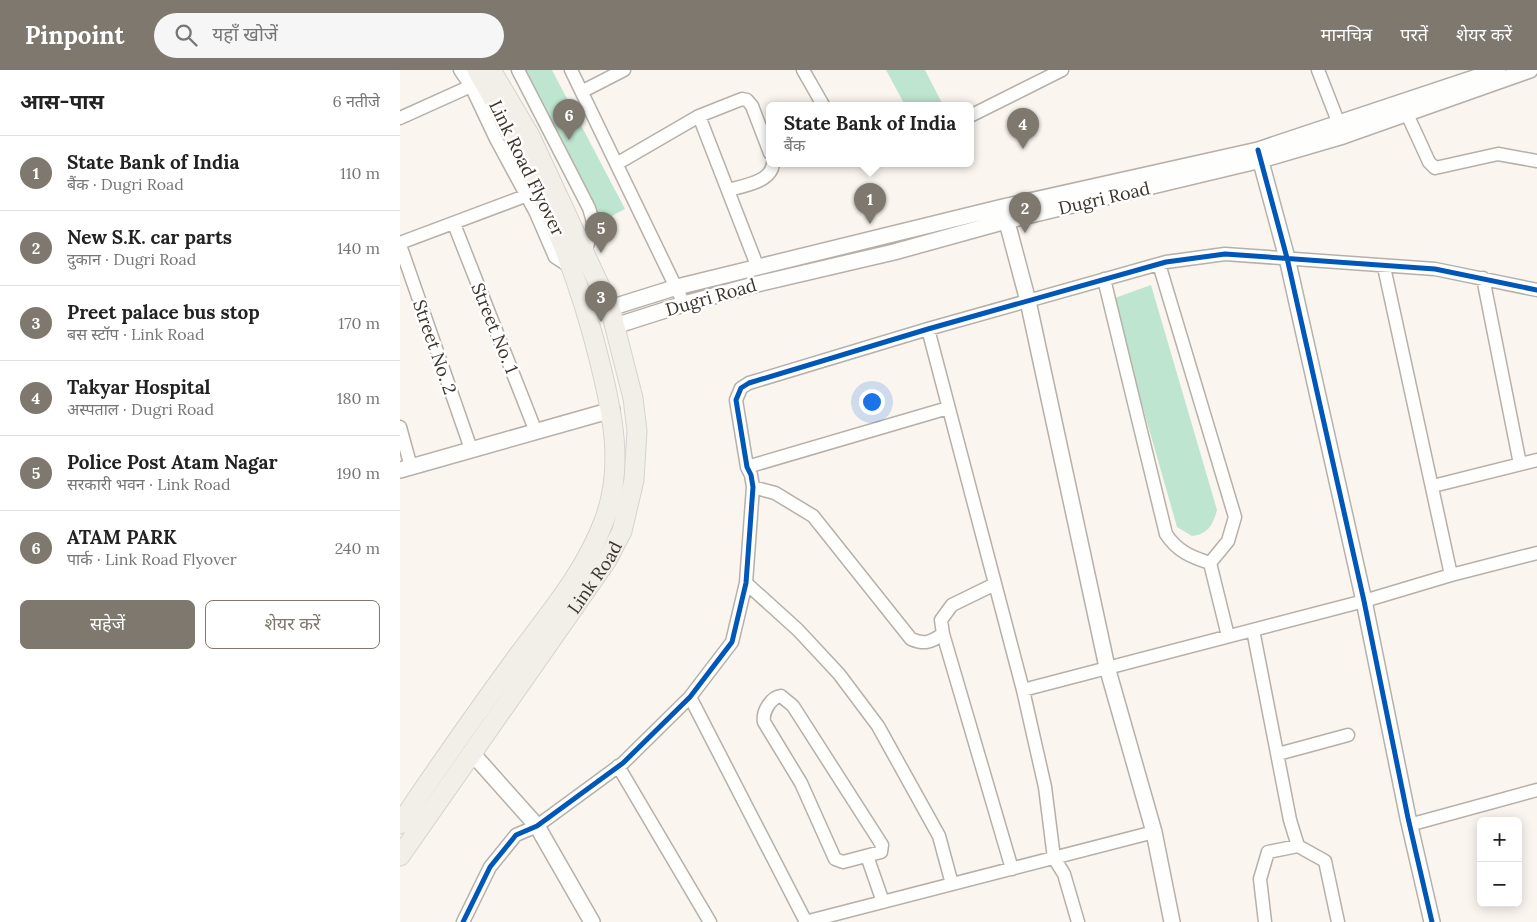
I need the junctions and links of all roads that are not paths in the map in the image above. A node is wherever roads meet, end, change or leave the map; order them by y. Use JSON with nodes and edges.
{"nodes":[{"id":1,"x":460,"y":70,"type":"edge"},
{"id":2,"x":491,"y":70,"type":"edge"},
{"id":3,"x":518,"y":70,"type":"edge"},
{"id":4,"x":572,"y":70,"type":"edge"},
{"id":5,"x":624,"y":70,"type":"edge"},
{"id":6,"x":803,"y":70,"type":"edge"},
{"id":7,"x":1062,"y":70,"type":"edge"},
{"id":8,"x":1318,"y":70,"type":"edge"},
{"id":9,"x":1498,"y":70,"type":"edge"},
{"id":10,"x":1530,"y":70,"type":"edge"},
{"id":11,"x":474,"y":78,"type":"edge"},
{"id":12,"x":583,"y":91,"type":"junction"},
{"id":13,"x":821,"y":102,"type":"edge"},
{"id":14,"x":974,"y":114,"type":"edge"},
{"id":15,"x":1407,"y":114,"type":"junction"},
{"id":16,"x":699,"y":116,"type":"junction"},
{"id":17,"x":400,"y":118,"type":"edge"},
{"id":18,"x":1339,"y":124,"type":"junction"},
{"id":19,"x":766,"y":141,"type":"edge"},
{"id":20,"x":1260,"y":155,"type":"junction"},
{"id":21,"x":1537,"y":161,"type":"edge"},
{"id":22,"x":618,"y":163,"type":"junction"},
{"id":23,"x":772,"y":167,"type":"edge"},
{"id":24,"x":728,"y":190,"type":"junction"},
{"id":25,"x":525,"y":196,"type":"junction"},
{"id":26,"x":1004,"y":214,"type":"junction"},
{"id":27,"x":454,"y":224,"type":"junction"},
{"id":28,"x":570,"y":242,"type":"junction"},
{"id":29,"x":400,"y":244,"type":"edge"},
{"id":30,"x":1287,"y":258,"type":"junction"},
{"id":31,"x":578,"y":262,"type":"junction"},
{"id":32,"x":1159,"y":264,"type":"junction"},
{"id":33,"x":1384,"y":267,"type":"junction"},
{"id":34,"x":758,"y":268,"type":"junction"},
{"id":35,"x":1482,"y":278,"type":"junction"},
{"id":36,"x":1104,"y":280,"type":"junction"},
{"id":37,"x":677,"y":287,"type":"junction"},
{"id":38,"x":1537,"y":290,"type":"edge"},
{"id":39,"x":1028,"y":301,"type":"junction"},
{"id":40,"x":684,"y":304,"type":"junction"},
{"id":41,"x":610,"y":308,"type":"junction"},
{"id":42,"x":616,"y":326,"type":"junction"},
{"id":43,"x":928,"y":329,"type":"junction"},
{"id":44,"x":948,"y":408,"type":"junction"},
{"id":45,"x":612,"y":410,"type":"junction"},
{"id":46,"x":400,"y":427,"type":"edge"},
{"id":47,"x":536,"y":432,"type":"junction"},
{"id":48,"x":471,"y":449,"type":"junction"},
{"id":49,"x":1537,"y":460,"type":"edge"},
{"id":50,"x":1520,"y":464,"type":"junction"},
{"id":51,"x":406,"y":468,"type":"edge"},
{"id":52,"x":747,"y":468,"type":"junction"},
{"id":53,"x":1433,"y":486,"type":"junction"},
{"id":54,"x":753,"y":487,"type":"junction"},
{"id":55,"x":1537,"y":553,"type":"edge"},
{"id":56,"x":1210,"y":563,"type":"junction"},
{"id":57,"x":1451,"y":575,"type":"junction"},
{"id":58,"x":746,"y":583,"type":"junction"},
{"id":59,"x":995,"y":584,"type":"junction"},
{"id":60,"x":1364,"y":602,"type":"junction"},
{"id":61,"x":1252,"y":630,"type":"junction"},
{"id":62,"x":943,"y":634,"type":"junction"},
{"id":63,"x":1228,"y":636,"type":"junction"},
{"id":64,"x":1107,"y":667,"type":"junction"},
{"id":65,"x":1023,"y":690,"type":"junction"},
{"id":66,"x":690,"y":697,"type":"junction"},
{"id":67,"x":1348,"y":736,"type":"dead end"},
{"id":68,"x":472,"y":753,"type":"junction"},
{"id":69,"x":1278,"y":754,"type":"junction"},
{"id":70,"x":618,"y":766,"type":"junction"},
{"id":71,"x":1537,"y":790,"type":"edge"},
{"id":72,"x":400,"y":824,"type":"edge"},
{"id":73,"x":1409,"y":825,"type":"junction"},
{"id":74,"x":537,"y":826,"type":"junction"},
{"id":75,"x":1154,"y":832,"type":"junction"},
{"id":76,"x":1298,"y":846,"type":"junction"},
{"id":77,"x":400,"y":856,"type":"edge"},
{"id":78,"x":866,"y":856,"type":"junction"},
{"id":79,"x":1054,"y":858,"type":"junction"},
{"id":80,"x":1012,"y":869,"type":"junction"},
{"id":81,"x":952,"y":884,"type":"junction"},
{"id":82,"x":883,"y":902,"type":"junction"},
{"id":83,"x":463,"y":922,"type":"edge"},
{"id":84,"x":592,"y":922,"type":"edge"},
{"id":85,"x":710,"y":922,"type":"edge"},
{"id":86,"x":805,"y":922,"type":"edge"},
{"id":87,"x":1078,"y":922,"type":"edge"},
{"id":88,"x":1172,"y":922,"type":"edge"},
{"id":89,"x":1265,"y":922,"type":"edge"},
{"id":90,"x":1338,"y":922,"type":"edge"},
{"id":91,"x":1432,"y":922,"type":"edge"}],
"edges":[{"from":1,"to":11,"type":"street"},
{"from":2,"to":28,"type":"main road","name":"Link Road Flyover"},
{"from":3,"to":31,"type":"street"},
{"from":4,"to":12,"type":"street"},
{"from":5,"to":12,"type":"street"},
{"from":6,"to":13,"type":"street"},
{"from":7,"to":14,"type":"street"},
{"from":8,"to":18,"type":"street"},
{"from":9,"to":18,"type":"street","name":"Dugri Road"},
{"from":10,"to":15,"type":"street","name":"Dugri Road"},
{"from":11,"to":17,"type":"street"},
{"from":11,"to":25,"type":"street"},
{"from":11,"to":28,"type":"main road","name":"Link Road Flyover"},
{"from":12,"to":22,"type":"street"},
{"from":15,"to":20,"type":"street","name":"Dugri Road"},
{"from":15,"to":21,"type":"street"},
{"from":16,"to":19,"type":"street"},
{"from":16,"to":22,"type":"street"},
{"from":16,"to":24,"type":"street"},
{"from":18,"to":20,"type":"street","name":"Dugri Road"},
{"from":20,"to":26,"type":"street","name":"Dugri Road"},
{"from":20,"to":30,"type":"street"},
{"from":22,"to":37,"type":"street"},
{"from":23,"to":24,"type":"street"},
{"from":24,"to":34,"type":"street"},
{"from":25,"to":27,"type":"street"},
{"from":25,"to":31,"type":"street"},
{"from":26,"to":34,"type":"street","name":"Dugri Road"},
{"from":26,"to":39,"type":"street"},
{"from":26,"to":40,"type":"street","name":"Dugri Road"},
{"from":27,"to":29,"type":"street"},
{"from":27,"to":47,"type":"street","name":"Street No. 1"},
{"from":28,"to":31,"type":"main road","name":"Link Road Flyover"},
{"from":29,"to":48,"type":"street","name":"Street No. 2"},
{"from":30,"to":32,"type":"street"},
{"from":30,"to":33,"type":"street"},
{"from":30,"to":60,"type":"street"},
{"from":31,"to":41,"type":"main road","name":"Link Road"},
{"from":31,"to":45,"type":"main road","name":"Link Road"},
{"from":32,"to":36,"type":"street"},
{"from":32,"to":56,"type":"street"},
{"from":33,"to":35,"type":"street"},
{"from":33,"to":53,"type":"street"},
{"from":34,"to":37,"type":"street","name":"Dugri Road"},
{"from":35,"to":38,"type":"street"},
{"from":35,"to":50,"type":"street"},
{"from":36,"to":39,"type":"street"},
{"from":36,"to":56,"type":"street"},
{"from":37,"to":40,"type":"street"},
{"from":37,"to":41,"type":"street","name":"Dugri Road"},
{"from":39,"to":43,"type":"street"},
{"from":39,"to":64,"type":"street"},
{"from":40,"to":42,"type":"street","name":"Dugri Road"},
{"from":41,"to":42,"type":"main road","name":"Link Road"},
{"from":42,"to":68,"type":"main road","name":"Link Road"},
{"from":43,"to":44,"type":"street"},
{"from":43,"to":52,"type":"street"},
{"from":44,"to":52,"type":"street"},
{"from":44,"to":59,"type":"street"},
{"from":45,"to":47,"type":"street"},
{"from":45,"to":72,"type":"main road","name":"Link Road"},
{"from":46,"to":51,"type":"street"},
{"from":47,"to":48,"type":"street"},
{"from":48,"to":51,"type":"street"},
{"from":49,"to":50,"type":"street"},
{"from":50,"to":53,"type":"street"},
{"from":52,"to":54,"type":"street"},
{"from":53,"to":57,"type":"street"},
{"from":54,"to":58,"type":"street"},
{"from":54,"to":62,"type":"street"},
{"from":55,"to":57,"type":"street"},
{"from":56,"to":63,"type":"street"},
{"from":57,"to":60,"type":"street"},
{"from":58,"to":66,"type":"street"},
{"from":58,"to":81,"type":"street"},
{"from":59,"to":62,"type":"street"},
{"from":59,"to":65,"type":"street"},
{"from":60,"to":61,"type":"street"},
{"from":60,"to":73,"type":"street"},
{"from":61,"to":63,"type":"street"},
{"from":61,"to":69,"type":"street"},
{"from":62,"to":80,"type":"street"},
{"from":63,"to":64,"type":"street"},
{"from":64,"to":65,"type":"street"},
{"from":64,"to":75,"type":"street"},
{"from":65,"to":79,"type":"street"},
{"from":66,"to":70,"type":"street"},
{"from":66,"to":86,"type":"street"},
{"from":67,"to":69,"type":"street"},
{"from":68,"to":74,"type":"street"},
{"from":68,"to":77,"type":"main road","name":"Link Road"},
{"from":69,"to":76,"type":"street"},
{"from":70,"to":74,"type":"street"},
{"from":70,"to":85,"type":"street"},
{"from":71,"to":73,"type":"street"},
{"from":73,"to":91,"type":"street"},
{"from":74,"to":83,"type":"street"},
{"from":74,"to":84,"type":"street"},
{"from":75,"to":79,"type":"street"},
{"from":75,"to":88,"type":"street"},
{"from":76,"to":89,"type":"street"},
{"from":76,"to":90,"type":"street"},
{"from":78,"to":78,"type":"street"},
{"from":78,"to":82,"type":"street"},
{"from":79,"to":80,"type":"street"},
{"from":79,"to":87,"type":"street"},
{"from":80,"to":81,"type":"street"},
{"from":81,"to":82,"type":"street"},
{"from":82,"to":86,"type":"street"}]}
